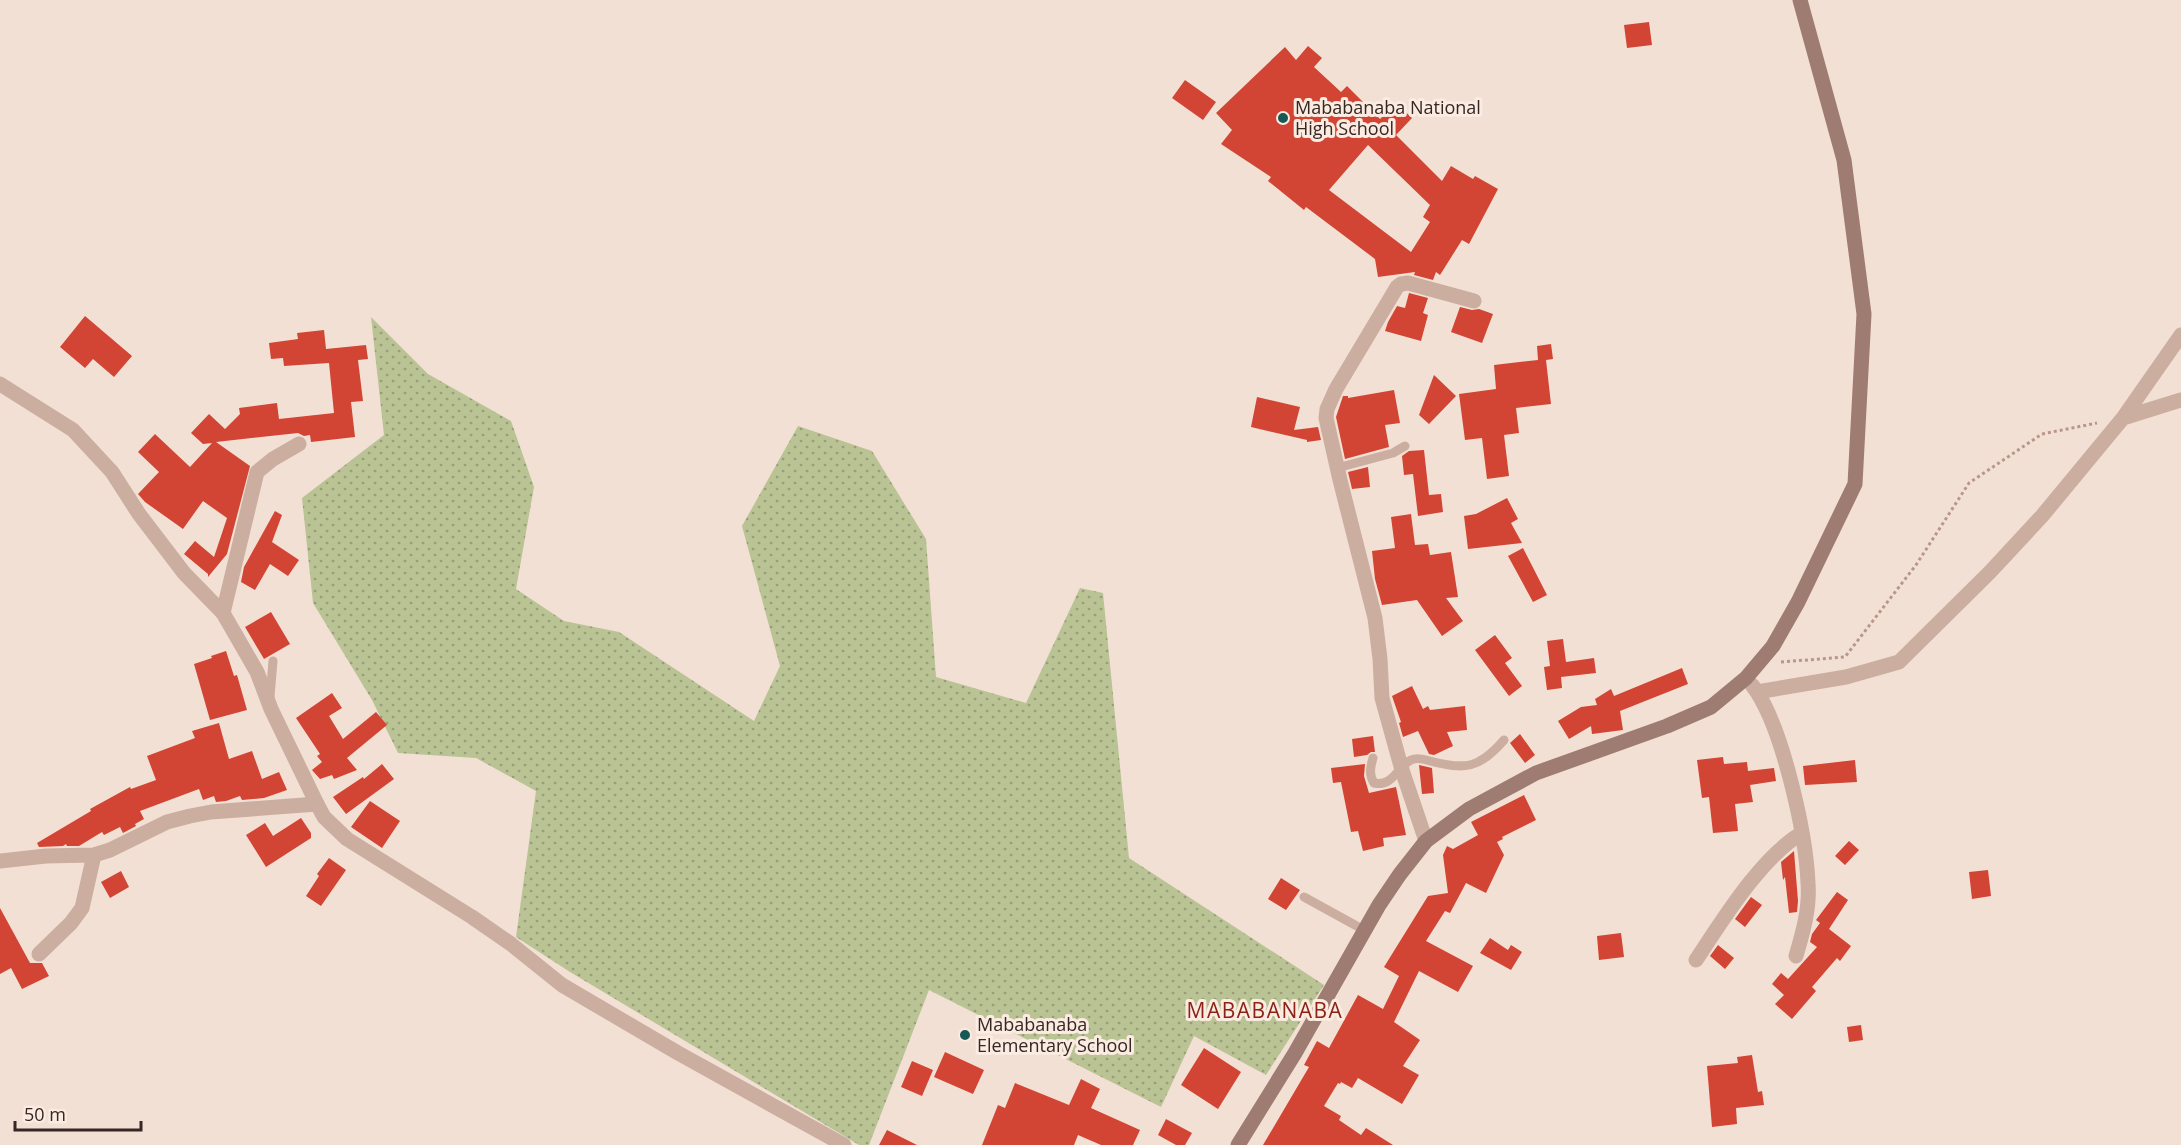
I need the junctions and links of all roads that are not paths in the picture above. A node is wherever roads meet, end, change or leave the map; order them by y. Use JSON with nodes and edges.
{"nodes":[{"id":1,"x":1800,"y":0,"type":"edge"},
{"id":2,"x":1474,"y":301,"type":"dead end"},
{"id":3,"x":2181,"y":335,"type":"edge"},
{"id":4,"x":0,"y":384,"type":"edge"},
{"id":5,"x":2181,"y":400,"type":"edge"},
{"id":6,"x":2123,"y":418,"type":"junction"},
{"id":7,"x":299,"y":444,"type":"dead end"},
{"id":8,"x":1405,"y":446,"type":"dead end"},
{"id":9,"x":1337,"y":468,"type":"junction"},
{"id":10,"x":223,"y":613,"type":"junction"},
{"id":11,"x":273,"y":661,"type":"dead end"},
{"id":12,"x":1746,"y":678,"type":"junction"},
{"id":13,"x":1757,"y":692,"type":"junction"},
{"id":14,"x":271,"y":709,"type":"junction"},
{"id":15,"x":1504,"y":740,"type":"dead end"},
{"id":16,"x":1373,"y":758,"type":"dead end"},
{"id":17,"x":1402,"y":770,"type":"junction"},
{"id":18,"x":317,"y":804,"type":"junction"},
{"id":19,"x":1802,"y":833,"type":"junction"},
{"id":20,"x":1426,"y":842,"type":"junction"},
{"id":21,"x":94,"y":855,"type":"junction"},
{"id":22,"x":0,"y":861,"type":"edge"},
{"id":23,"x":1304,"y":897,"type":"dead end"},
{"id":24,"x":1365,"y":930,"type":"junction"},
{"id":25,"x":39,"y":954,"type":"dead end"},
{"id":26,"x":1796,"y":956,"type":"dead end"},
{"id":27,"x":1696,"y":960,"type":"dead end"},
{"id":28,"x":844,"y":1145,"type":"edge"},
{"id":29,"x":1238,"y":1145,"type":"edge"}],
"edges":[{"from":1,"to":12,"type":"main road"},
{"from":2,"to":9,"type":"street"},
{"from":3,"to":6,"type":"street"},
{"from":4,"to":10,"type":"street"},
{"from":5,"to":6,"type":"street"},
{"from":6,"to":13,"type":"street"},
{"from":7,"to":10,"type":"street"},
{"from":8,"to":9,"type":"lane"},
{"from":9,"to":17,"type":"street"},
{"from":10,"to":14,"type":"street"},
{"from":11,"to":14,"type":"lane"},
{"from":12,"to":13,"type":"street"},
{"from":12,"to":20,"type":"main road"},
{"from":13,"to":19,"type":"street"},
{"from":14,"to":18,"type":"street"},
{"from":15,"to":17,"type":"lane"},
{"from":16,"to":17,"type":"lane"},
{"from":17,"to":20,"type":"street"},
{"from":18,"to":21,"type":"street"},
{"from":18,"to":28,"type":"street"},
{"from":19,"to":26,"type":"street"},
{"from":19,"to":27,"type":"street"},
{"from":20,"to":24,"type":"main road"},
{"from":21,"to":22,"type":"street"},
{"from":21,"to":25,"type":"street"},
{"from":23,"to":24,"type":"lane"},
{"from":24,"to":29,"type":"main road"}]}
